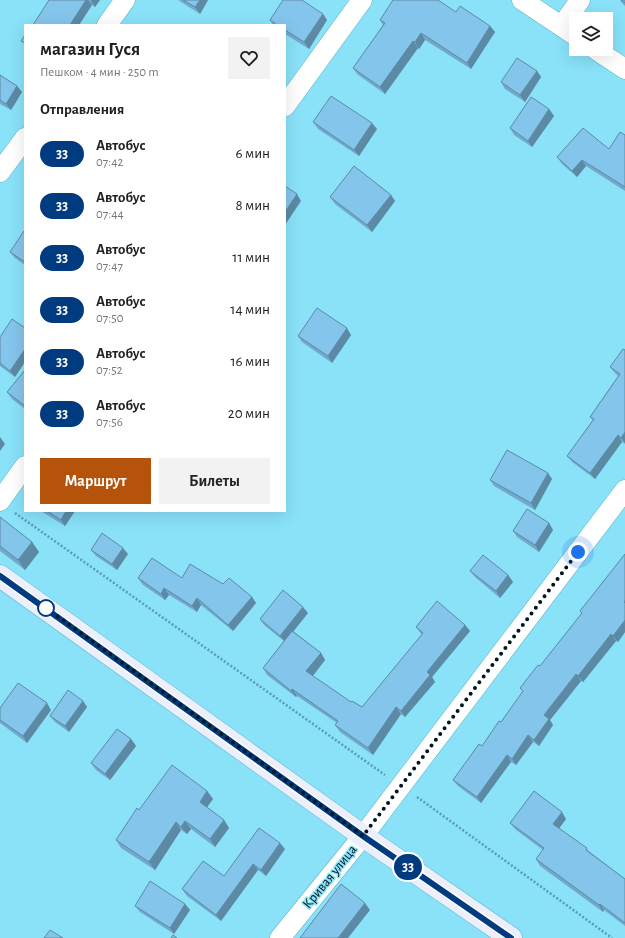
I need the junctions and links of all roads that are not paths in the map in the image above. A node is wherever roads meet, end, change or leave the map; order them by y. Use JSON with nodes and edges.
{"nodes":[{"id":1,"x":125,"y":0,"type":"edge"},
{"id":2,"x":362,"y":0,"type":"edge"},
{"id":3,"x":522,"y":0,"type":"edge"},
{"id":4,"x":580,"y":0,"type":"edge"},
{"id":5,"x":576,"y":12,"type":"edge"},
{"id":6,"x":108,"y":24,"type":"edge"},
{"id":7,"x":569,"y":31,"type":"edge"},
{"id":8,"x":606,"y":56,"type":"edge"},
{"id":9,"x":625,"y":69,"type":"edge"},
{"id":10,"x":286,"y":105,"type":"edge"},
{"id":11,"x":24,"y":139,"type":"edge"},
{"id":12,"x":0,"y":172,"type":"edge"},
{"id":13,"x":24,"y":468,"type":"edge"},
{"id":14,"x":625,"y":490,"type":"edge"},
{"id":15,"x":6,"y":506,"type":"edge"},
{"id":16,"x":0,"y":576,"type":"edge"},
{"id":17,"x":363,"y":836,"type":"junction"},
{"id":18,"x":280,"y":938,"type":"edge"},
{"id":19,"x":511,"y":938,"type":"edge"}],
"edges":[{"from":1,"to":6,"type":"street"},
{"from":2,"to":10,"type":"street"},
{"from":3,"to":7,"type":"street"},
{"from":4,"to":5,"type":"street"},
{"from":8,"to":9,"type":"street"},
{"from":11,"to":12,"type":"street"},
{"from":13,"to":15,"type":"street"},
{"from":14,"to":17,"type":"street","name":"Кривая улица"},
{"from":16,"to":17,"type":"main road"},
{"from":17,"to":18,"type":"street","name":"Кривая улица"},
{"from":17,"to":19,"type":"main road"}]}
